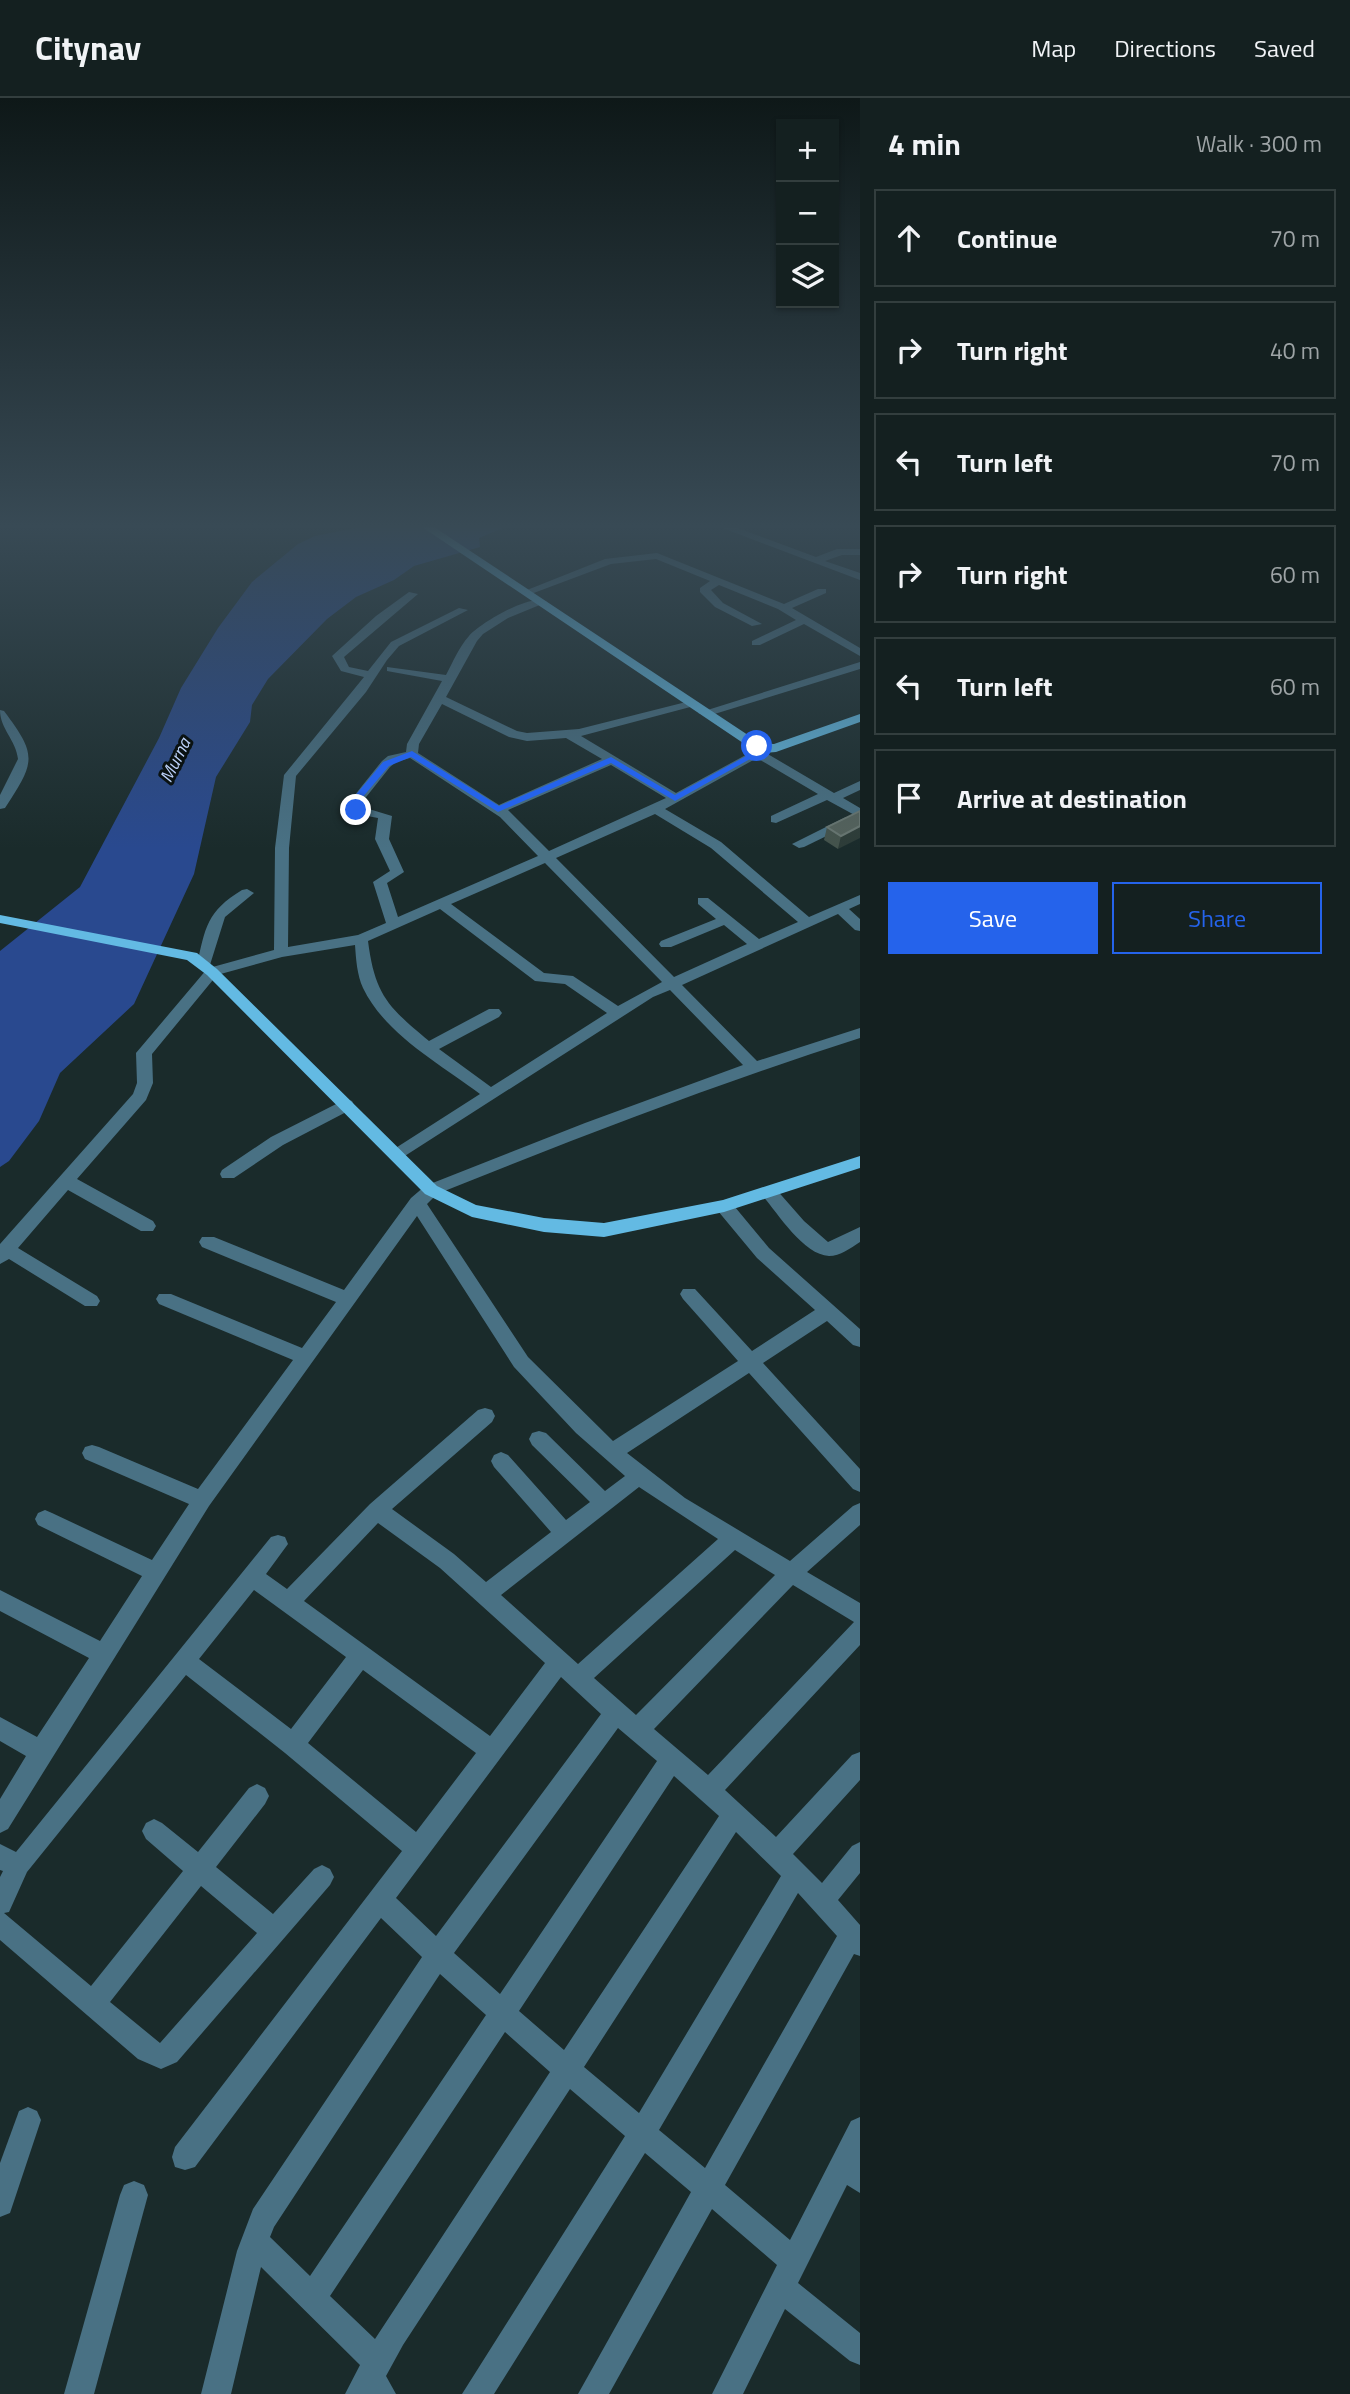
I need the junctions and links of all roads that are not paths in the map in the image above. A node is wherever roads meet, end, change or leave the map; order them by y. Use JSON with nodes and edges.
{"nodes":[{"id":1,"x":362,"y":634,"type":"edge"},
{"id":2,"x":412,"y":634,"type":"edge"},
{"id":3,"x":478,"y":634,"type":"edge"},
{"id":4,"x":589,"y":634,"type":"edge"},
{"id":5,"x":774,"y":634,"type":"edge"},
{"id":6,"x":828,"y":634,"type":"edge"},
{"id":7,"x":756,"y":643,"type":"dead end"},
{"id":8,"x":860,"y":653,"type":"edge"},
{"id":9,"x":860,"y":665,"type":"edge"},
{"id":10,"x":391,"y":669,"type":"dead end"},
{"id":11,"x":371,"y":675,"type":"junction"},
{"id":12,"x":449,"y":679,"type":"junction"},
{"id":13,"x":439,"y":698,"type":"junction"},
{"id":14,"x":690,"y":703,"type":"junction"},
{"id":15,"x":704,"y":713,"type":"junction"},
{"id":16,"x":0,"y":714,"type":"edge"},
{"id":17,"x":860,"y":719,"type":"edge"},
{"id":18,"x":569,"y":734,"type":"junction"},
{"id":19,"x":761,"y":751,"type":"junction"},
{"id":20,"x":412,"y":754,"type":"junction"},
{"id":21,"x":611,"y":760,"type":"junction"},
{"id":22,"x":860,"y":785,"type":"edge"},
{"id":23,"x":831,"y":796,"type":"junction"},
{"id":24,"x":675,"y":798,"type":"junction"},
{"id":25,"x":0,"y":805,"type":"edge"},
{"id":26,"x":656,"y":809,"type":"junction"},
{"id":27,"x":498,"y":810,"type":"junction"},
{"id":28,"x":860,"y":815,"type":"edge"},
{"id":29,"x":776,"y":819,"type":"dead end"},
{"id":30,"x":799,"y":844,"type":"dead end"},
{"id":31,"x":546,"y":859,"type":"junction"},
{"id":32,"x":247,"y":893,"type":"dead end"},
{"id":33,"x":860,"y":899,"type":"edge"},
{"id":34,"x":703,"y":901,"type":"dead end"},
{"id":35,"x":442,"y":904,"type":"junction"},
{"id":36,"x":840,"y":908,"type":"junction"},
{"id":37,"x":0,"y":919,"type":"edge"},
{"id":38,"x":725,"y":920,"type":"junction"},
{"id":39,"x":808,"y":922,"type":"junction"},
{"id":40,"x":394,"y":925,"type":"junction"},
{"id":41,"x":860,"y":927,"type":"edge"},
{"id":42,"x":361,"y":939,"type":"junction"},
{"id":43,"x":666,"y":944,"type":"dead end"},
{"id":44,"x":757,"y":945,"type":"junction"},
{"id":45,"x":281,"y":953,"type":"junction"},
{"id":46,"x":203,"y":965,"type":"junction"},
{"id":47,"x":671,"y":982,"type":"junction"},
{"id":48,"x":494,"y":1013,"type":"dead end"},
{"id":49,"x":617,"y":1013,"type":"junction"},
{"id":50,"x":860,"y":1033,"type":"edge"},
{"id":51,"x":428,"y":1048,"type":"junction"},
{"id":52,"x":753,"y":1066,"type":"junction"},
{"id":53,"x":490,"y":1094,"type":"junction"},
{"id":54,"x":346,"y":1105,"type":"junction"},
{"id":55,"x":397,"y":1155,"type":"junction"},
{"id":56,"x":860,"y":1162,"type":"edge"},
{"id":57,"x":228,"y":1174,"type":"dead end"},
{"id":58,"x":65,"y":1181,"type":"junction"},
{"id":59,"x":769,"y":1192,"type":"junction"},
{"id":60,"x":424,"y":1197,"type":"junction"},
{"id":61,"x":724,"y":1206,"type":"junction"},
{"id":62,"x":147,"y":1226,"type":"dead end"},
{"id":63,"x":860,"y":1234,"type":"edge"},
{"id":64,"x":208,"y":1242,"type":"dead end"},
{"id":65,"x":3,"y":1253,"type":"edge"},
{"id":66,"x":689,"y":1294,"type":"dead end"},
{"id":67,"x":165,"y":1299,"type":"dead end"},
{"id":68,"x":348,"y":1299,"type":"junction"},
{"id":69,"x":91,"y":1301,"type":"dead end"},
{"id":70,"x":827,"y":1312,"type":"junction"},
{"id":71,"x":860,"y":1340,"type":"edge"},
{"id":72,"x":305,"y":1357,"type":"junction"},
{"id":73,"x":749,"y":1363,"type":"junction"},
{"id":74,"x":485,"y":1416,"type":"dead end"},
{"id":75,"x":539,"y":1439,"type":"dead end"},
{"id":76,"x":612,"y":1452,"type":"junction"},
{"id":77,"x":92,"y":1453,"type":"dead end"},
{"id":78,"x":501,"y":1461,"type":"dead end"},
{"id":79,"x":639,"y":1476,"type":"junction"},
{"id":80,"x":860,"y":1483,"type":"edge"},
{"id":81,"x":202,"y":1500,"type":"junction"},
{"id":82,"x":604,"y":1503,"type":"junction"},
{"id":83,"x":377,"y":1510,"type":"junction"},
{"id":84,"x":860,"y":1512,"type":"edge"},
{"id":85,"x":45,"y":1519,"type":"dead end"},
{"id":86,"x":564,"y":1533,"type":"junction"},
{"id":87,"x":734,"y":1538,"type":"junction"},
{"id":88,"x":278,"y":1544,"type":"dead end"},
{"id":89,"x":156,"y":1572,"type":"junction"},
{"id":90,"x":791,"y":1573,"type":"junction"},
{"id":91,"x":252,"y":1576,"type":"junction"},
{"id":92,"x":485,"y":1595,"type":"junction"},
{"id":93,"x":0,"y":1601,"type":"edge"},
{"id":94,"x":289,"y":1602,"type":"junction"},
{"id":95,"x":860,"y":1615,"type":"edge"},
{"id":96,"x":860,"y":1630,"type":"edge"},
{"id":97,"x":103,"y":1654,"type":"junction"},
{"id":98,"x":361,"y":1655,"type":"junction"},
{"id":99,"x":185,"y":1661,"type":"junction"},
{"id":100,"x":559,"y":1661,"type":"junction"},
{"id":101,"x":578,"y":1678,"type":"junction"},
{"id":102,"x":615,"y":1712,"type":"junction"},
{"id":103,"x":0,"y":1728,"type":"edge"},
{"id":104,"x":638,"y":1730,"type":"junction"},
{"id":105,"x":293,"y":1745,"type":"junction"},
{"id":106,"x":492,"y":1751,"type":"junction"},
{"id":107,"x":41,"y":1752,"type":"junction"},
{"id":108,"x":672,"y":1759,"type":"junction"},
{"id":109,"x":860,"y":1763,"type":"edge"},
{"id":110,"x":709,"y":1791,"type":"junction"},
{"id":111,"x":257,"y":1796,"type":"dead end"},
{"id":112,"x":735,"y":1813,"type":"junction"},
{"id":113,"x":0,"y":1821,"type":"edge"},
{"id":114,"x":154,"y":1831,"type":"dead end"},
{"id":115,"x":418,"y":1849,"type":"junction"},
{"id":116,"x":860,"y":1854,"type":"edge"},
{"id":117,"x":776,"y":1855,"type":"junction"},
{"id":118,"x":10,"y":1860,"type":"edge"},
{"id":119,"x":199,"y":1869,"type":"junction"},
{"id":120,"x":796,"y":1874,"type":"junction"},
{"id":121,"x":322,"y":1877,"type":"dead end"},
{"id":122,"x":380,"y":1900,"type":"junction"},
{"id":123,"x":822,"y":1900,"type":"junction"},
{"id":124,"x":0,"y":1903,"type":"edge"},
{"id":125,"x":0,"y":1924,"type":"edge"},
{"id":126,"x":274,"y":1931,"type":"junction"},
{"id":127,"x":856,"y":1939,"type":"edge"},
{"id":128,"x":437,"y":1956,"type":"junction"},
{"id":129,"x":93,"y":2004,"type":"junction"},
{"id":130,"x":502,"y":2013,"type":"junction"},
{"id":131,"x":569,"y":2069,"type":"junction"},
{"id":132,"x":28,"y":2119,"type":"dead end"},
{"id":133,"x":860,"y":2130,"type":"edge"},
{"id":134,"x":643,"y":2131,"type":"junction"},
{"id":135,"x":185,"y":2157,"type":"dead end"},
{"id":136,"x":851,"y":2172,"type":"edge"},
{"id":137,"x":708,"y":2187,"type":"junction"},
{"id":138,"x":134,"y":2195,"type":"dead end"},
{"id":139,"x":0,"y":2203,"type":"edge"},
{"id":140,"x":254,"y":2242,"type":"junction"},
{"id":141,"x":795,"y":2262,"type":"junction"},
{"id":142,"x":782,"y":2289,"type":"junction"},
{"id":143,"x":312,"y":2298,"type":"junction"},
{"id":144,"x":860,"y":2351,"type":"edge"},
{"id":145,"x":372,"y":2382,"type":"edge"},
{"id":146,"x":79,"y":2394,"type":"edge"},
{"id":147,"x":216,"y":2394,"type":"edge"},
{"id":148,"x":477,"y":2394,"type":"edge"},
{"id":149,"x":593,"y":2394,"type":"edge"},
{"id":150,"x":727,"y":2394,"type":"edge"}],
"edges":[{"from":1,"to":11,"type":"street"},
{"from":2,"to":11,"type":"street"},
{"from":3,"to":12,"type":"street"},
{"from":4,"to":14,"type":"main road"},
{"from":5,"to":7,"type":"street"},
{"from":6,"to":8,"type":"street"},
{"from":9,"to":15,"type":"street"},
{"from":10,"to":12,"type":"street"},
{"from":11,"to":45,"type":"street"},
{"from":12,"to":13,"type":"street"},
{"from":13,"to":18,"type":"street"},
{"from":13,"to":20,"type":"street"},
{"from":14,"to":15,"type":"main road"},
{"from":14,"to":18,"type":"street"},
{"from":15,"to":19,"type":"main road"},
{"from":16,"to":25,"type":"street"},
{"from":17,"to":19,"type":"main road"},
{"from":18,"to":21,"type":"street"},
{"from":19,"to":23,"type":"street"},
{"from":19,"to":24,"type":"street"},
{"from":20,"to":27,"type":"street"},
{"from":20,"to":40,"type":"street"},
{"from":21,"to":24,"type":"street"},
{"from":21,"to":27,"type":"street"},
{"from":22,"to":23,"type":"street"},
{"from":23,"to":28,"type":"street"},
{"from":23,"to":29,"type":"street"},
{"from":24,"to":26,"type":"street"},
{"from":26,"to":31,"type":"street"},
{"from":26,"to":39,"type":"street"},
{"from":27,"to":31,"type":"street"},
{"from":28,"to":30,"type":"street"},
{"from":31,"to":35,"type":"street"},
{"from":31,"to":47,"type":"street"},
{"from":32,"to":46,"type":"street"},
{"from":33,"to":36,"type":"street"},
{"from":34,"to":38,"type":"street"},
{"from":35,"to":40,"type":"street"},
{"from":35,"to":49,"type":"street"},
{"from":36,"to":39,"type":"street"},
{"from":36,"to":41,"type":"street"},
{"from":37,"to":46,"type":"main road"},
{"from":38,"to":43,"type":"street"},
{"from":38,"to":44,"type":"street"},
{"from":39,"to":44,"type":"street"},
{"from":40,"to":42,"type":"street"},
{"from":42,"to":45,"type":"street"},
{"from":42,"to":51,"type":"street"},
{"from":44,"to":47,"type":"street"},
{"from":45,"to":46,"type":"street"},
{"from":46,"to":54,"type":"main road"},
{"from":46,"to":58,"type":"street"},
{"from":47,"to":49,"type":"street"},
{"from":47,"to":52,"type":"street"},
{"from":48,"to":51,"type":"street"},
{"from":49,"to":53,"type":"street"},
{"from":50,"to":52,"type":"street"},
{"from":51,"to":53,"type":"street"},
{"from":52,"to":60,"type":"street"},
{"from":53,"to":55,"type":"street"},
{"from":54,"to":55,"type":"main road"},
{"from":54,"to":57,"type":"street"},
{"from":55,"to":60,"type":"main road"},
{"from":56,"to":59,"type":"main road"},
{"from":58,"to":62,"type":"street"},
{"from":58,"to":65,"type":"street"},
{"from":59,"to":61,"type":"main road"},
{"from":59,"to":63,"type":"street"},
{"from":60,"to":61,"type":"main road"},
{"from":60,"to":68,"type":"street"},
{"from":60,"to":76,"type":"street"},
{"from":61,"to":70,"type":"street"},
{"from":64,"to":68,"type":"street"},
{"from":65,"to":69,"type":"street"},
{"from":66,"to":73,"type":"street"},
{"from":67,"to":72,"type":"street"},
{"from":68,"to":72,"type":"street"},
{"from":70,"to":71,"type":"street"},
{"from":70,"to":73,"type":"street"},
{"from":72,"to":81,"type":"street"},
{"from":73,"to":76,"type":"street"},
{"from":73,"to":80,"type":"street"},
{"from":74,"to":83,"type":"street"},
{"from":75,"to":82,"type":"street"},
{"from":76,"to":79,"type":"street"},
{"from":77,"to":81,"type":"street"},
{"from":78,"to":86,"type":"street"},
{"from":79,"to":82,"type":"street"},
{"from":79,"to":87,"type":"street"},
{"from":81,"to":89,"type":"street"},
{"from":82,"to":86,"type":"street"},
{"from":83,"to":92,"type":"street"},
{"from":83,"to":94,"type":"street"},
{"from":84,"to":90,"type":"street"},
{"from":85,"to":89,"type":"street"},
{"from":86,"to":92,"type":"street"},
{"from":87,"to":90,"type":"street"},
{"from":87,"to":101,"type":"street"},
{"from":88,"to":91,"type":"street"},
{"from":89,"to":97,"type":"street"},
{"from":90,"to":95,"type":"street"},
{"from":90,"to":104,"type":"street"},
{"from":91,"to":94,"type":"street"},
{"from":91,"to":99,"type":"street"},
{"from":92,"to":100,"type":"street"},
{"from":93,"to":97,"type":"street"},
{"from":94,"to":98,"type":"street"},
{"from":96,"to":110,"type":"street"},
{"from":97,"to":107,"type":"street"},
{"from":98,"to":105,"type":"street"},
{"from":98,"to":106,"type":"street"},
{"from":99,"to":105,"type":"street"},
{"from":99,"to":118,"type":"street"},
{"from":100,"to":101,"type":"street"},
{"from":100,"to":106,"type":"street"},
{"from":101,"to":102,"type":"street"},
{"from":102,"to":104,"type":"street"},
{"from":102,"to":128,"type":"street"},
{"from":103,"to":107,"type":"street"},
{"from":104,"to":108,"type":"street"},
{"from":105,"to":115,"type":"street"},
{"from":106,"to":115,"type":"street"},
{"from":107,"to":113,"type":"street"},
{"from":108,"to":110,"type":"street"},
{"from":108,"to":130,"type":"street"},
{"from":109,"to":117,"type":"street"},
{"from":110,"to":112,"type":"street"},
{"from":111,"to":119,"type":"street"},
{"from":112,"to":117,"type":"street"},
{"from":112,"to":131,"type":"street"},
{"from":114,"to":119,"type":"street"},
{"from":115,"to":122,"type":"street"},
{"from":116,"to":123,"type":"street"},
{"from":117,"to":120,"type":"street"},
{"from":118,"to":124,"type":"street"},
{"from":119,"to":126,"type":"street"},
{"from":119,"to":129,"type":"street"},
{"from":120,"to":123,"type":"street"},
{"from":120,"to":134,"type":"street"},
{"from":121,"to":126,"type":"street"},
{"from":122,"to":128,"type":"street"},
{"from":122,"to":135,"type":"street"},
{"from":123,"to":127,"type":"street"},
{"from":125,"to":129,"type":"street"},
{"from":126,"to":129,"type":"street"},
{"from":127,"to":137,"type":"street"},
{"from":128,"to":130,"type":"street"},
{"from":128,"to":140,"type":"street"},
{"from":130,"to":131,"type":"street"},
{"from":130,"to":143,"type":"street"},
{"from":131,"to":134,"type":"street"},
{"from":131,"to":145,"type":"street"},
{"from":132,"to":139,"type":"street"},
{"from":133,"to":136,"type":"street"},
{"from":134,"to":137,"type":"street"},
{"from":134,"to":148,"type":"street"},
{"from":136,"to":141,"type":"street"},
{"from":137,"to":141,"type":"street"},
{"from":137,"to":149,"type":"street"},
{"from":138,"to":146,"type":"street"},
{"from":140,"to":143,"type":"street"},
{"from":140,"to":147,"type":"street"},
{"from":141,"to":142,"type":"street"},
{"from":142,"to":144,"type":"street"},
{"from":142,"to":150,"type":"street"},
{"from":143,"to":145,"type":"street"}]}
